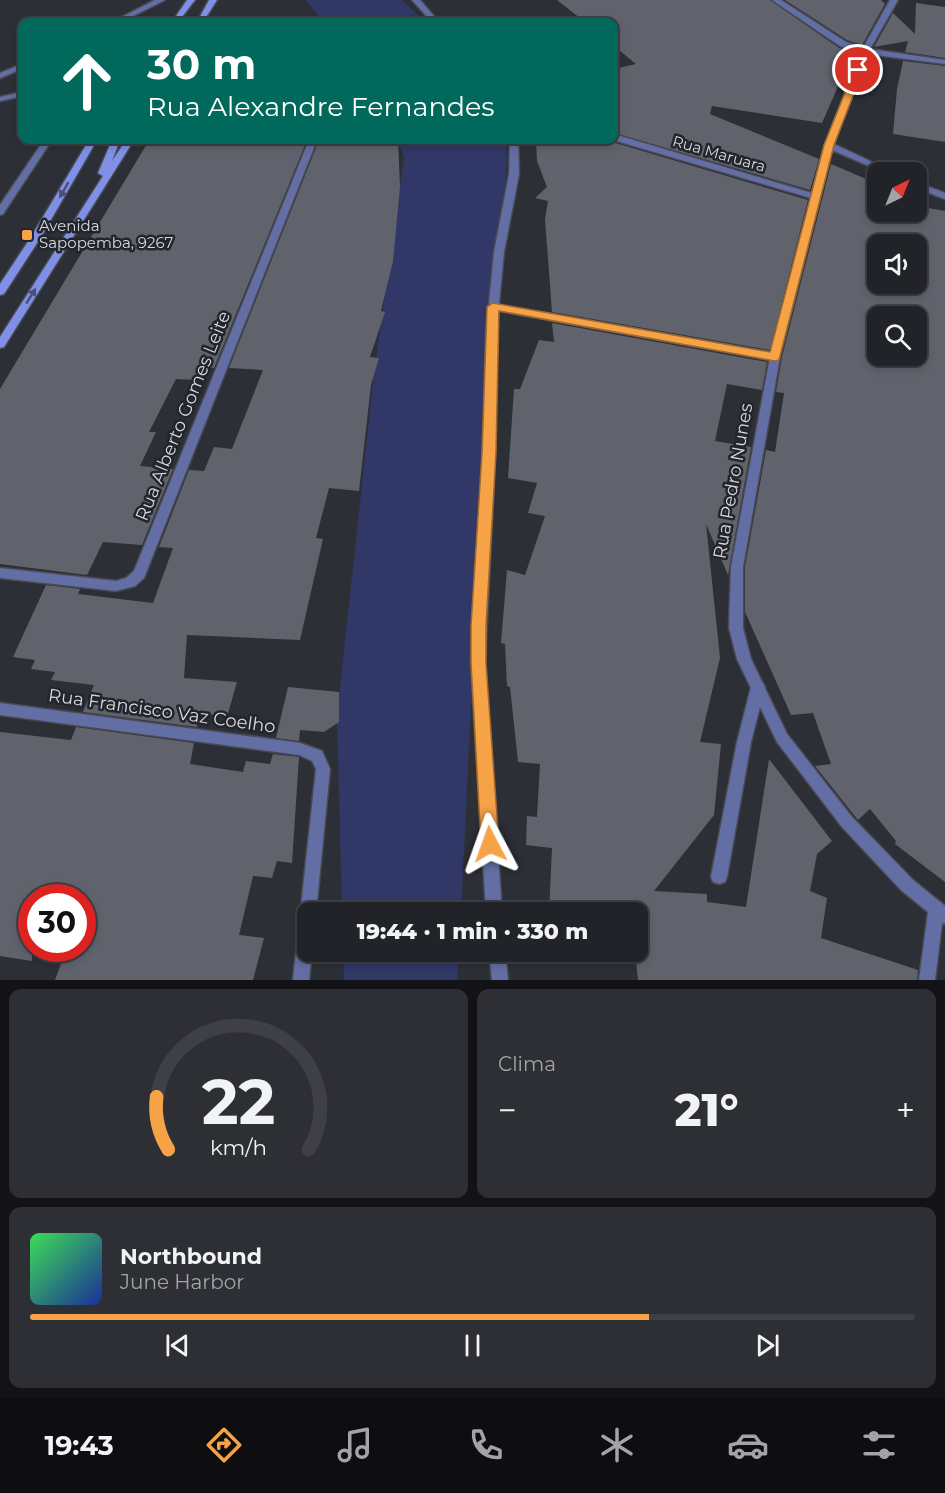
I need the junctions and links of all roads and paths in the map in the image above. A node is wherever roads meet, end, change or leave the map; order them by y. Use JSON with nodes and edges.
{"nodes":[{"id":1,"x":161,"y":0,"type":"edge"},
{"id":2,"x":191,"y":0,"type":"edge"},
{"id":3,"x":213,"y":0,"type":"edge"},
{"id":4,"x":416,"y":0,"type":"edge"},
{"id":5,"x":776,"y":0,"type":"edge"},
{"id":6,"x":894,"y":0,"type":"edge"},
{"id":7,"x":124,"y":18,"type":"edge"},
{"id":8,"x":178,"y":18,"type":"edge"},
{"id":9,"x":202,"y":18,"type":"edge"},
{"id":10,"x":432,"y":18,"type":"edge"},
{"id":11,"x":865,"y":51,"type":"junction"},
{"id":12,"x":945,"y":62,"type":"edge"},
{"id":13,"x":18,"y":68,"type":"edge"},
{"id":14,"x":0,"y":76,"type":"edge"},
{"id":15,"x":18,"y":94,"type":"edge"},
{"id":16,"x":0,"y":99,"type":"edge"},
{"id":17,"x":618,"y":139,"type":"edge"},
{"id":18,"x":45,"y":144,"type":"edge"},
{"id":19,"x":91,"y":144,"type":"edge"},
{"id":20,"x":115,"y":144,"type":"edge"},
{"id":21,"x":127,"y":144,"type":"edge"},
{"id":22,"x":312,"y":144,"type":"edge"},
{"id":23,"x":514,"y":144,"type":"edge"},
{"id":24,"x":829,"y":145,"type":"junction"},
{"id":25,"x":867,"y":162,"type":"edge"},
{"id":26,"x":927,"y":189,"type":"edge"},
{"id":27,"x":97,"y":191,"type":"junction"},
{"id":28,"x":945,"y":196,"type":"edge"},
{"id":29,"x":818,"y":197,"type":"junction"},
{"id":30,"x":0,"y":212,"type":"edge"},
{"id":31,"x":0,"y":292,"type":"edge"},
{"id":32,"x":493,"y":307,"type":"junction"},
{"id":33,"x":0,"y":345,"type":"edge"},
{"id":34,"x":775,"y":357,"type":"junction"},
{"id":35,"x":0,"y":573,"type":"edge"},
{"id":36,"x":758,"y":687,"type":"junction"},
{"id":37,"x":0,"y":709,"type":"edge"},
{"id":38,"x":719,"y":877,"type":"dead end"},
{"id":39,"x":309,"y":902,"type":"edge"},
{"id":40,"x":493,"y":902,"type":"edge"},
{"id":41,"x":940,"y":912,"type":"edge"},
{"id":42,"x":303,"y":962,"type":"edge"},
{"id":43,"x":498,"y":962,"type":"edge"},
{"id":44,"x":301,"y":980,"type":"edge"},
{"id":45,"x":500,"y":980,"type":"edge"},
{"id":46,"x":927,"y":980,"type":"edge"}],
"edges":[{"from":1,"to":7,"type":"street"},
{"from":2,"to":8,"type":"main road"},
{"from":3,"to":9,"type":"main road"},
{"from":4,"to":10,"type":"street"},
{"from":5,"to":11,"type":"street"},
{"from":6,"to":11,"type":"street","name":"Rua Pedro Nunes"},
{"from":11,"to":12,"type":"street"},
{"from":11,"to":24,"type":"street","name":"Rua Pedro Nunes"},
{"from":13,"to":14,"type":"street"},
{"from":15,"to":16,"type":"street"},
{"from":17,"to":29,"type":"street","name":"Rua Maruara"},
{"from":18,"to":30,"type":"street"},
{"from":19,"to":31,"type":"main road","one_way":true},
{"from":20,"to":27,"type":"main road"},
{"from":21,"to":27,"type":"main road"},
{"from":22,"to":35,"type":"street","name":"Rua Alberto Gomes Leite"},
{"from":23,"to":32,"type":"street"},
{"from":24,"to":25,"type":"street"},
{"from":24,"to":29,"type":"street","name":"Rua Pedro Nunes"},
{"from":26,"to":28,"type":"street"},
{"from":33,"to":27,"type":"main road","one_way":true},
{"from":29,"to":34,"type":"street","name":"Rua Pedro Nunes"},
{"from":32,"to":34,"type":"street"},
{"from":32,"to":40,"type":"street"},
{"from":34,"to":36,"type":"street","name":"Rua Pedro Nunes"},
{"from":36,"to":38,"type":"street"},
{"from":36,"to":41,"type":"street","name":"Rua Pedro Nunes"},
{"from":37,"to":39,"type":"street","name":"Rua Francisco Vaz Coelho"},
{"from":41,"to":46,"type":"street"},
{"from":42,"to":44,"type":"street"},
{"from":43,"to":45,"type":"street"}]}
